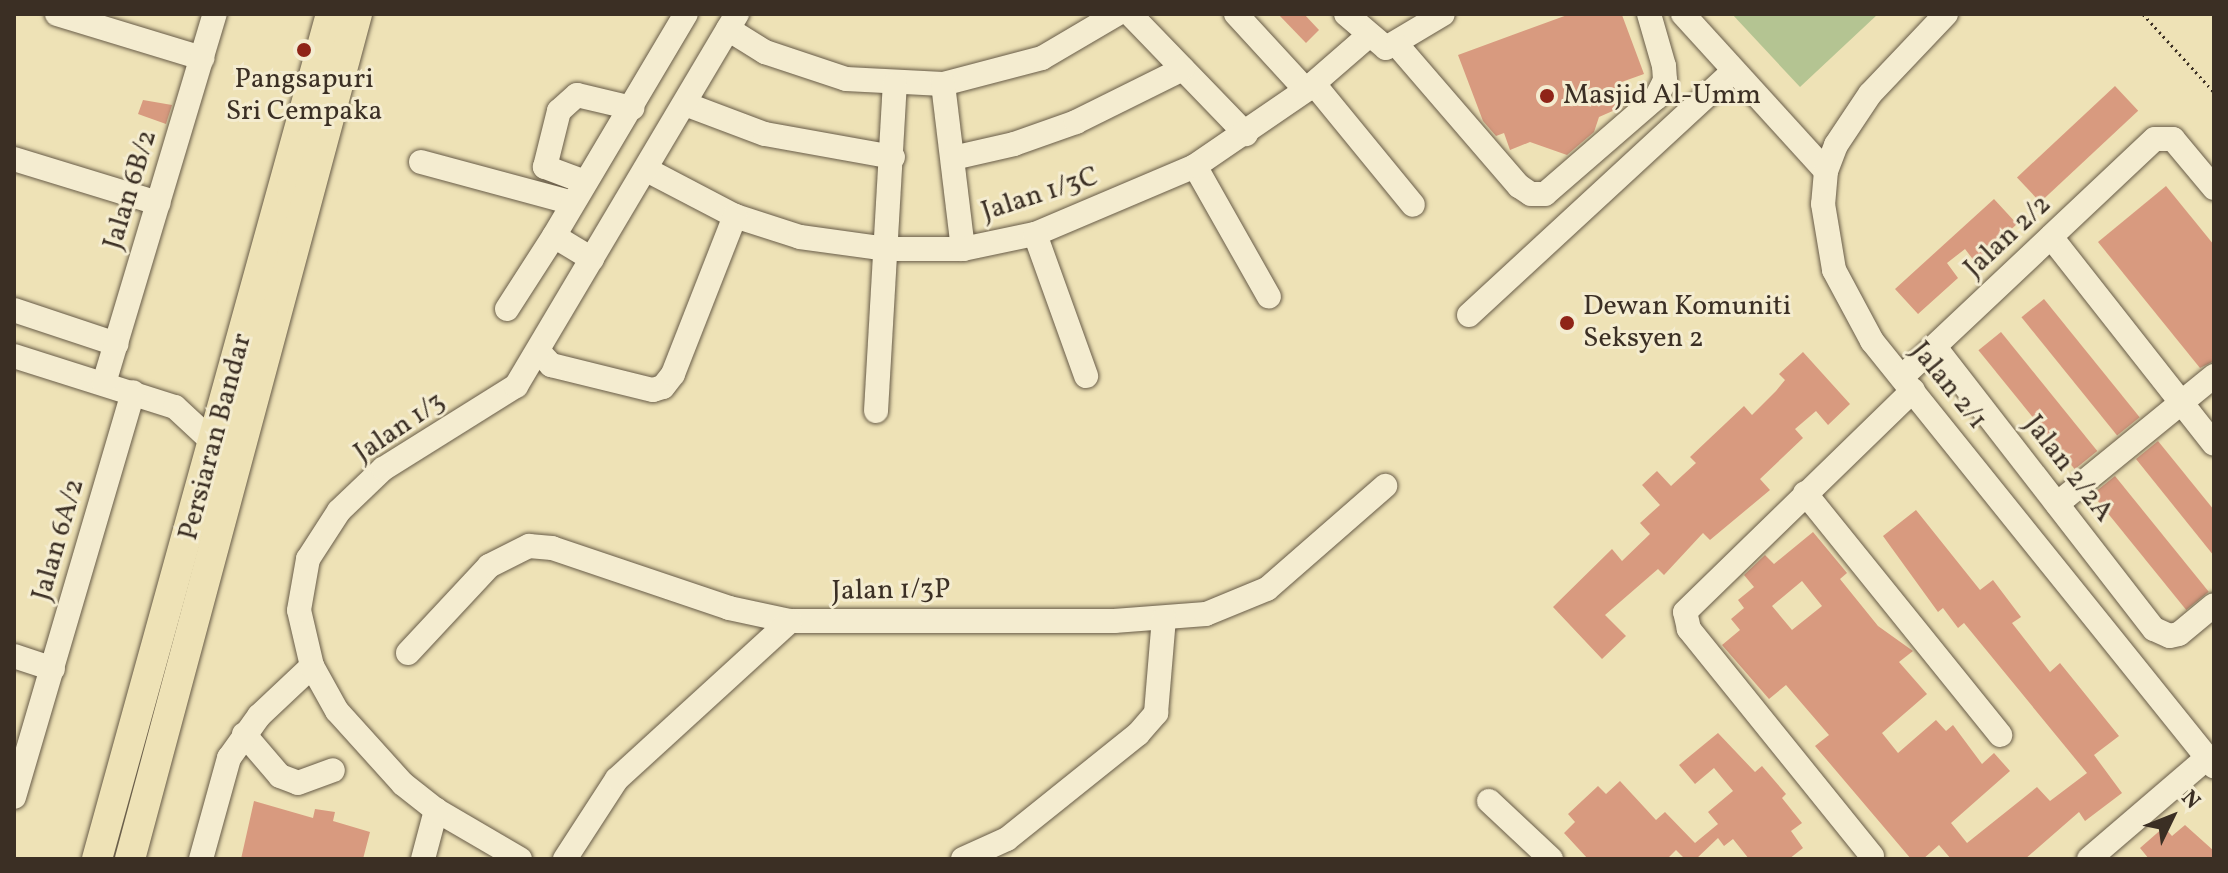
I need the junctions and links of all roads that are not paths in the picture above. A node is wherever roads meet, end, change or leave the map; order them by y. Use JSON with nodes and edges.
{"nodes":[{"id":1,"x":60,"y":14,"type":"edge"},
{"id":2,"x":215,"y":14,"type":"edge"},
{"id":3,"x":331,"y":14,"type":"edge"},
{"id":4,"x":357,"y":14,"type":"edge"},
{"id":5,"x":686,"y":14,"type":"edge"},
{"id":6,"x":1117,"y":14,"type":"edge"},
{"id":7,"x":1130,"y":14,"type":"edge"},
{"id":8,"x":1236,"y":14,"type":"edge"},
{"id":9,"x":1346,"y":14,"type":"edge"},
{"id":10,"x":1443,"y":14,"type":"edge"},
{"id":11,"x":1649,"y":14,"type":"edge"},
{"id":12,"x":1683,"y":14,"type":"edge"},
{"id":13,"x":1946,"y":14,"type":"edge"},
{"id":14,"x":732,"y":22,"type":"edge"},
{"id":15,"x":1367,"y":37,"type":"junction"},
{"id":16,"x":1398,"y":46,"type":"junction"},
{"id":17,"x":202,"y":58,"type":"junction"},
{"id":18,"x":1183,"y":69,"type":"junction"},
{"id":19,"x":1732,"y":72,"type":"junction"},
{"id":20,"x":943,"y":84,"type":"junction"},
{"id":21,"x":895,"y":85,"type":"junction"},
{"id":22,"x":1310,"y":87,"type":"junction"},
{"id":23,"x":685,"y":104,"type":"junction"},
{"id":24,"x":632,"y":108,"type":"junction"},
{"id":25,"x":1246,"y":134,"type":"junction"},
{"id":26,"x":893,"y":157,"type":"junction"},
{"id":27,"x":953,"y":158,"type":"junction"},
{"id":28,"x":14,"y":159,"type":"edge"},
{"id":29,"x":421,"y":162,"type":"dead end"},
{"id":30,"x":1195,"y":166,"type":"junction"},
{"id":31,"x":647,"y":170,"type":"junction"},
{"id":32,"x":1826,"y":171,"type":"junction"},
{"id":33,"x":2214,"y":188,"type":"edge"},
{"id":34,"x":579,"y":193,"type":"junction"},
{"id":35,"x":158,"y":203,"type":"junction"},
{"id":36,"x":1413,"y":205,"type":"dead end"},
{"id":37,"x":735,"y":216,"type":"junction"},
{"id":38,"x":1035,"y":234,"type":"junction"},
{"id":39,"x":554,"y":236,"type":"junction"},
{"id":40,"x":2051,"y":237,"type":"junction"},
{"id":41,"x":886,"y":249,"type":"junction"},
{"id":42,"x":963,"y":249,"type":"junction"},
{"id":43,"x":592,"y":259,"type":"junction"},
{"id":44,"x":1269,"y":297,"type":"dead end"},
{"id":45,"x":507,"y":309,"type":"dead end"},
{"id":46,"x":14,"y":310,"type":"edge"},
{"id":47,"x":1469,"y":315,"type":"dead end"},
{"id":48,"x":116,"y":344,"type":"junction"},
{"id":49,"x":1935,"y":347,"type":"junction"},
{"id":50,"x":539,"y":352,"type":"junction"},
{"id":51,"x":14,"y":356,"type":"edge"},
{"id":52,"x":1086,"y":376,"type":"dead end"},
{"id":53,"x":2214,"y":376,"type":"edge"},
{"id":54,"x":104,"y":383,"type":"junction"},
{"id":55,"x":1907,"y":384,"type":"junction"},
{"id":56,"x":133,"y":392,"type":"junction"},
{"id":57,"x":229,"y":393,"type":"junction"},
{"id":58,"x":2181,"y":402,"type":"junction"},
{"id":59,"x":175,"y":407,"type":"junction"},
{"id":60,"x":876,"y":411,"type":"dead end"},
{"id":61,"x":215,"y":444,"type":"junction"},
{"id":62,"x":2214,"y":444,"type":"edge"},
{"id":63,"x":1385,"y":486,"type":"dead end"},
{"id":64,"x":1805,"y":493,"type":"junction"},
{"id":65,"x":2057,"y":504,"type":"junction"},
{"id":66,"x":2214,"y":605,"type":"edge"},
{"id":67,"x":1164,"y":618,"type":"junction"},
{"id":68,"x":790,"y":621,"type":"junction"},
{"id":69,"x":408,"y":653,"type":"dead end"},
{"id":70,"x":14,"y":656,"type":"edge"},
{"id":71,"x":312,"y":666,"type":"junction"},
{"id":72,"x":53,"y":669,"type":"junction"},
{"id":73,"x":244,"y":734,"type":"junction"},
{"id":74,"x":2000,"y":735,"type":"dead end"},
{"id":75,"x":2211,"y":762,"type":"edge"},
{"id":76,"x":333,"y":770,"type":"dead end"},
{"id":77,"x":14,"y":797,"type":"edge"},
{"id":78,"x":1489,"y":801,"type":"dead end"},
{"id":79,"x":436,"y":810,"type":"junction"},
{"id":80,"x":1872,"y":856,"type":"dead end"},
{"id":81,"x":97,"y":859,"type":"edge"},
{"id":82,"x":130,"y":859,"type":"edge"},
{"id":83,"x":201,"y":859,"type":"edge"},
{"id":84,"x":423,"y":859,"type":"edge"},
{"id":85,"x":520,"y":859,"type":"edge"},
{"id":86,"x":565,"y":859,"type":"edge"},
{"id":87,"x":963,"y":859,"type":"edge"},
{"id":88,"x":1551,"y":859,"type":"edge"},
{"id":89,"x":2089,"y":859,"type":"edge"}],
"edges":[{"from":1,"to":17,"type":"street"},
{"from":2,"to":17,"type":"street","name":"Jalan 6B/2"},
{"from":3,"to":57,"type":"main road","name":"Persiaran Bandar"},
{"from":4,"to":82,"type":"main road","name":"Persiaran Bandar"},
{"from":5,"to":24,"type":"street"},
{"from":6,"to":20,"type":"street"},
{"from":7,"to":18,"type":"street"},
{"from":8,"to":22,"type":"street"},
{"from":9,"to":15,"type":"street"},
{"from":10,"to":16,"type":"street"},
{"from":11,"to":16,"type":"street"},
{"from":12,"to":19,"type":"street"},
{"from":13,"to":32,"type":"street","name":"Jalan 2/1"},
{"from":14,"to":21,"type":"street"},
{"from":14,"to":23,"type":"street","name":"Jalan 1/3"},
{"from":15,"to":16,"type":"street"},
{"from":15,"to":22,"type":"street","name":"Jalan 1/3C"},
{"from":17,"to":35,"type":"street","name":"Jalan 6B/2"},
{"from":18,"to":25,"type":"street"},
{"from":18,"to":27,"type":"street"},
{"from":19,"to":32,"type":"street"},
{"from":19,"to":47,"type":"street"},
{"from":20,"to":21,"type":"street"},
{"from":20,"to":27,"type":"street"},
{"from":21,"to":26,"type":"street"},
{"from":22,"to":25,"type":"street","name":"Jalan 1/3C"},
{"from":22,"to":36,"type":"street"},
{"from":23,"to":26,"type":"street"},
{"from":23,"to":31,"type":"street","name":"Jalan 1/3"},
{"from":24,"to":34,"type":"street"},
{"from":24,"to":34,"type":"street"},
{"from":25,"to":30,"type":"street","name":"Jalan 1/3C"},
{"from":26,"to":41,"type":"street"},
{"from":27,"to":42,"type":"street"},
{"from":28,"to":35,"type":"street"},
{"from":29,"to":34,"type":"street"},
{"from":30,"to":38,"type":"street","name":"Jalan 1/3C"},
{"from":30,"to":44,"type":"street"},
{"from":31,"to":37,"type":"street","name":"Jalan 1/3C"},
{"from":31,"to":43,"type":"street","name":"Jalan 1/3"},
{"from":32,"to":55,"type":"street","name":"Jalan 2/1"},
{"from":33,"to":40,"type":"street","name":"Jalan 2/2"},
{"from":34,"to":39,"type":"street"},
{"from":35,"to":48,"type":"street","name":"Jalan 6B/2"},
{"from":37,"to":41,"type":"street","name":"Jalan 1/3C"},
{"from":37,"to":50,"type":"street"},
{"from":38,"to":42,"type":"street","name":"Jalan 1/3C"},
{"from":38,"to":52,"type":"street"},
{"from":39,"to":43,"type":"street"},
{"from":39,"to":45,"type":"street"},
{"from":40,"to":49,"type":"street","name":"Jalan 2/2"},
{"from":40,"to":58,"type":"street"},
{"from":41,"to":42,"type":"street","name":"Jalan 1/3C"},
{"from":41,"to":60,"type":"street"},
{"from":43,"to":50,"type":"street","name":"Jalan 1/3"},
{"from":46,"to":48,"type":"street"},
{"from":48,"to":54,"type":"street","name":"Jalan 6B/2"},
{"from":49,"to":55,"type":"street","name":"Jalan 2/2"},
{"from":49,"to":65,"type":"street","name":"Jalan 2/2A"},
{"from":50,"to":71,"type":"street","name":"Jalan 1/3"},
{"from":51,"to":54,"type":"street"},
{"from":53,"to":58,"type":"street"},
{"from":54,"to":56,"type":"street"},
{"from":55,"to":64,"type":"street","name":"Jalan 2/2"},
{"from":55,"to":75,"type":"street","name":"Jalan 2/1"},
{"from":56,"to":59,"type":"street"},
{"from":56,"to":72,"type":"street","name":"Jalan 6A/2"},
{"from":57,"to":59,"type":"street"},
{"from":57,"to":61,"type":"main road","name":"Persiaran Bandar"},
{"from":58,"to":62,"type":"street"},
{"from":58,"to":65,"type":"street"},
{"from":59,"to":61,"type":"street"},
{"from":61,"to":81,"type":"main road","name":"Persiaran Bandar"},
{"from":63,"to":67,"type":"street","name":"Jalan 1/3P"},
{"from":64,"to":74,"type":"street"},
{"from":64,"to":80,"type":"street","name":"Jalan 2/2"},
{"from":65,"to":66,"type":"street","name":"Jalan 2/2A"},
{"from":67,"to":68,"type":"street","name":"Jalan 1/3P"},
{"from":67,"to":87,"type":"street"},
{"from":68,"to":69,"type":"street","name":"Jalan 1/3P"},
{"from":68,"to":86,"type":"street"},
{"from":70,"to":72,"type":"street"},
{"from":71,"to":73,"type":"street"},
{"from":71,"to":79,"type":"street","name":"Jalan 1/3"},
{"from":72,"to":77,"type":"street","name":"Jalan 6A/2"},
{"from":73,"to":76,"type":"street"},
{"from":73,"to":83,"type":"street"},
{"from":75,"to":89,"type":"street"},
{"from":78,"to":88,"type":"street"},
{"from":79,"to":84,"type":"street"},
{"from":79,"to":85,"type":"street","name":"Jalan 1/3"}]}
